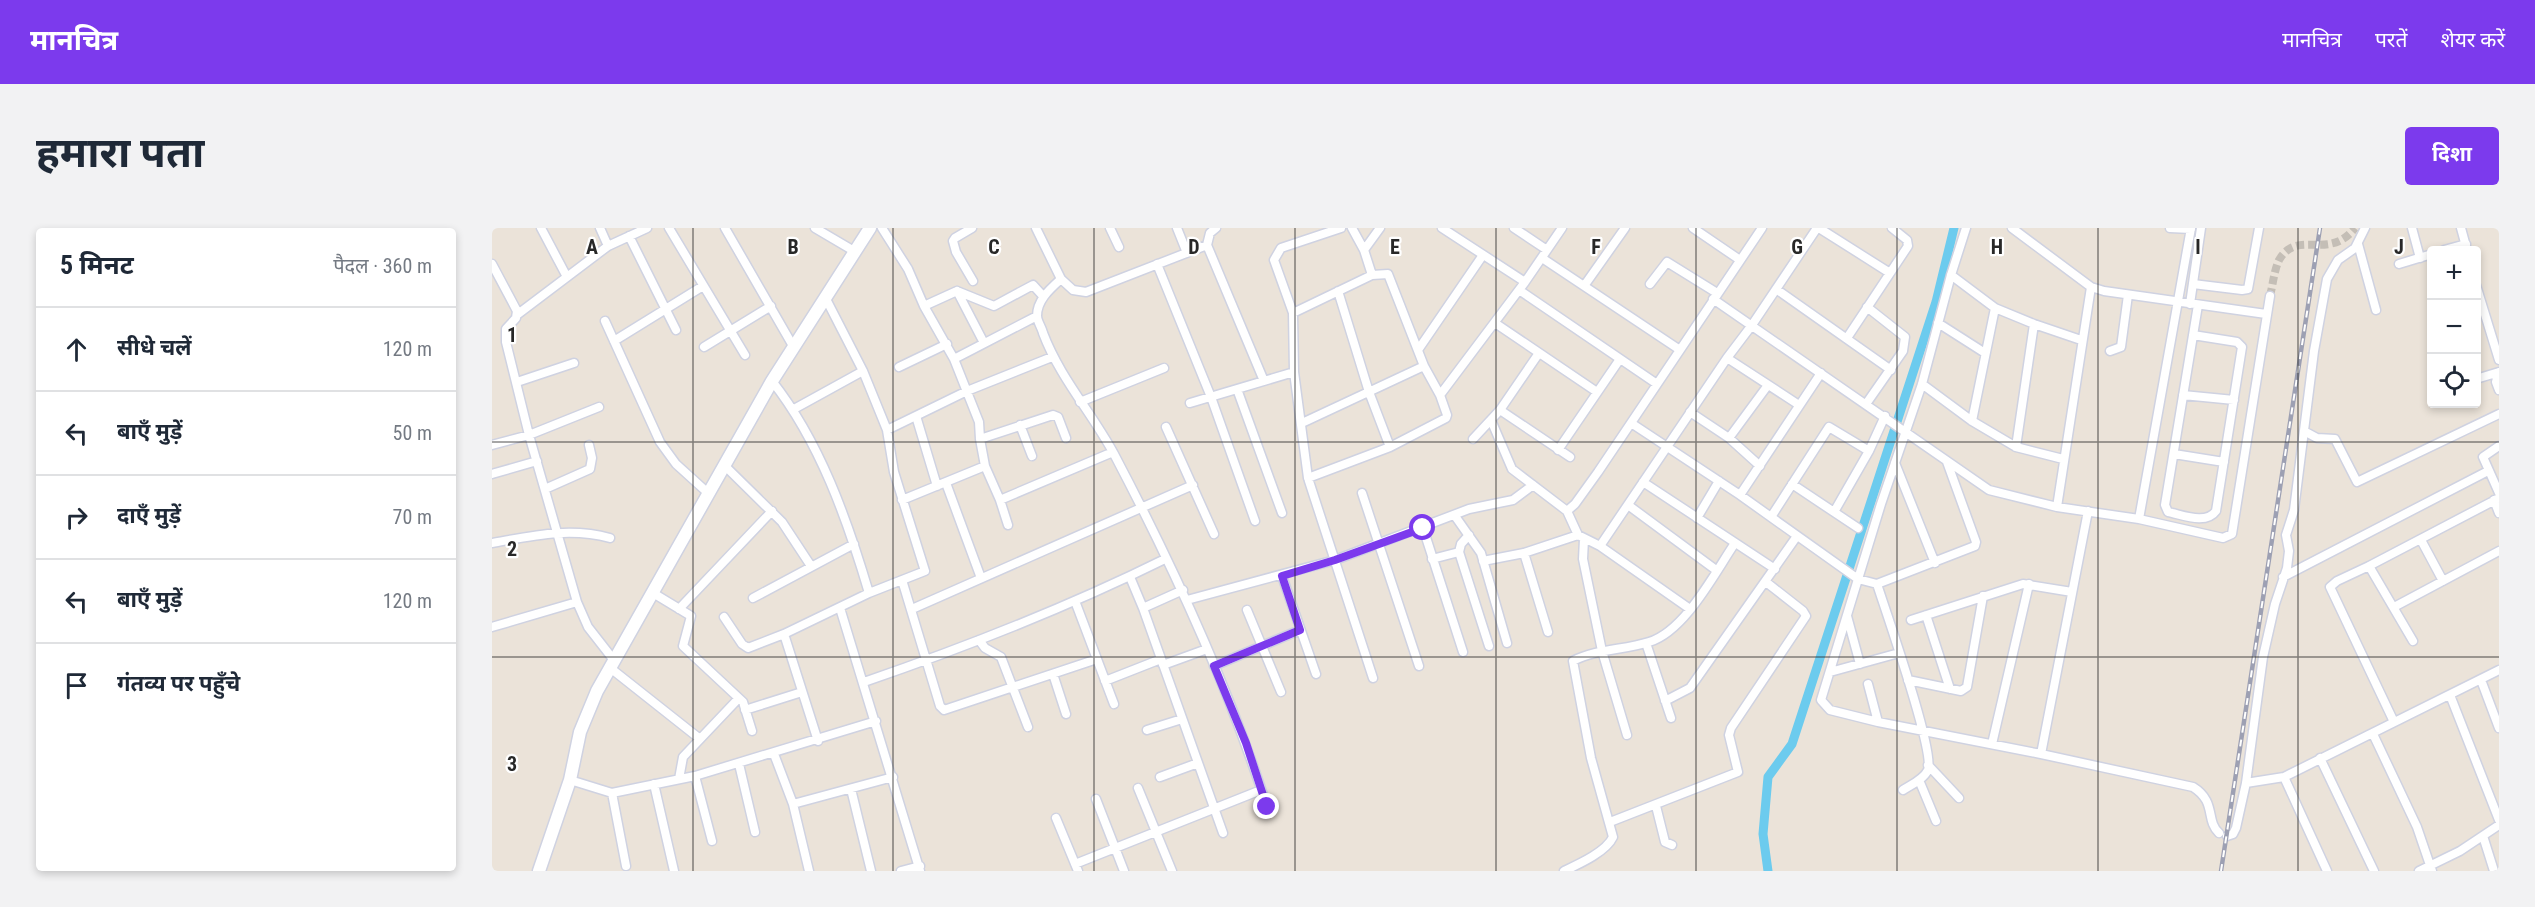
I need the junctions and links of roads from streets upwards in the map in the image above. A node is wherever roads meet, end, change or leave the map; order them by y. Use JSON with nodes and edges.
{"nodes":[{"id":1,"x":542,"y":228,"type":"edge"},
{"id":2,"x":600,"y":228,"type":"edge"},
{"id":3,"x":647,"y":228,"type":"edge"},
{"id":4,"x":669,"y":228,"type":"edge"},
{"id":5,"x":724,"y":228,"type":"edge"},
{"id":6,"x":816,"y":228,"type":"edge"},
{"id":7,"x":870,"y":228,"type":"edge"},
{"id":8,"x":882,"y":228,"type":"edge"},
{"id":9,"x":972,"y":228,"type":"edge"},
{"id":10,"x":1036,"y":228,"type":"edge"},
{"id":11,"x":1110,"y":228,"type":"edge"},
{"id":12,"x":1177,"y":228,"type":"edge"},
{"id":13,"x":1216,"y":228,"type":"edge"},
{"id":14,"x":1341,"y":228,"type":"edge"},
{"id":15,"x":1352,"y":228,"type":"edge"},
{"id":16,"x":1380,"y":228,"type":"edge"},
{"id":17,"x":1442,"y":228,"type":"edge"},
{"id":18,"x":1515,"y":228,"type":"edge"},
{"id":19,"x":1562,"y":228,"type":"edge"},
{"id":20,"x":1625,"y":228,"type":"edge"},
{"id":21,"x":1693,"y":228,"type":"edge"},
{"id":22,"x":1762,"y":228,"type":"edge"},
{"id":23,"x":1818,"y":228,"type":"edge"},
{"id":24,"x":1892,"y":228,"type":"edge"},
{"id":25,"x":1966,"y":228,"type":"edge"},
{"id":26,"x":2012,"y":228,"type":"edge"},
{"id":27,"x":2170,"y":228,"type":"edge"},
{"id":28,"x":2201,"y":228,"type":"edge"},
{"id":29,"x":2259,"y":228,"type":"edge"},
{"id":30,"x":2365,"y":228,"type":"edge"},
{"id":31,"x":2412,"y":228,"type":"edge"},
{"id":32,"x":2461,"y":228,"type":"edge"},
{"id":33,"x":2191,"y":229,"type":"edge"},
{"id":34,"x":629,"y":236,"type":"junction"},
{"id":35,"x":2358,"y":244,"type":"junction"},
{"id":36,"x":1207,"y":245,"type":"junction"},
{"id":37,"x":608,"y":246,"type":"junction"},
{"id":38,"x":2466,"y":246,"type":"edge"},
{"id":39,"x":1119,"y":247,"type":"dead end"},
{"id":40,"x":1364,"y":250,"type":"junction"},
{"id":41,"x":854,"y":251,"type":"junction"},
{"id":42,"x":1186,"y":253,"type":"junction"},
{"id":43,"x":1544,"y":254,"type":"junction"},
{"id":44,"x":1484,"y":255,"type":"junction"},
{"id":45,"x":2427,"y":256,"type":"edge"},
{"id":46,"x":2420,"y":258,"type":"junction"},
{"id":47,"x":1740,"y":260,"type":"junction"},
{"id":48,"x":492,"y":264,"type":"edge"},
{"id":49,"x":1157,"y":264,"type":"junction"},
{"id":50,"x":2399,"y":264,"type":"dead end"},
{"id":51,"x":1890,"y":273,"type":"junction"},
{"id":52,"x":1372,"y":275,"type":"junction"},
{"id":53,"x":1951,"y":275,"type":"junction"},
{"id":54,"x":567,"y":277,"type":"junction"},
{"id":55,"x":1060,"y":279,"type":"junction"},
{"id":56,"x":973,"y":281,"type":"dead end"},
{"id":57,"x":1526,"y":282,"type":"junction"},
{"id":58,"x":1650,"y":284,"type":"dead end"},
{"id":59,"x":2193,"y":284,"type":"junction"},
{"id":60,"x":703,"y":286,"type":"junction"},
{"id":61,"x":1584,"y":286,"type":"junction"},
{"id":62,"x":2091,"y":287,"type":"junction"},
{"id":63,"x":1776,"y":289,"type":"junction"},
{"id":64,"x":1519,"y":290,"type":"junction"},
{"id":65,"x":957,"y":291,"type":"junction"},
{"id":66,"x":1338,"y":291,"type":"junction"},
{"id":67,"x":2128,"y":295,"type":"junction"},
{"id":68,"x":1043,"y":296,"type":"junction"},
{"id":69,"x":1715,"y":296,"type":"junction"},
{"id":70,"x":2270,"y":296,"type":"tunnel mouth"},
{"id":71,"x":825,"y":297,"type":"junction"},
{"id":72,"x":2481,"y":300,"type":"edge"},
{"id":73,"x":2178,"y":302,"type":"junction"},
{"id":74,"x":2194,"y":304,"type":"junction"},
{"id":75,"x":771,"y":306,"type":"junction"},
{"id":76,"x":924,"y":306,"type":"junction"},
{"id":77,"x":1867,"y":307,"type":"junction"},
{"id":78,"x":664,"y":308,"type":"junction"},
{"id":79,"x":1995,"y":308,"type":"junction"},
{"id":80,"x":2376,"y":310,"type":"dead end"},
{"id":81,"x":1293,"y":313,"type":"junction"},
{"id":82,"x":518,"y":314,"type":"junction"},
{"id":83,"x":2266,"y":314,"type":"junction"},
{"id":84,"x":1037,"y":316,"type":"junction"},
{"id":85,"x":605,"y":321,"type":"dead end"},
{"id":86,"x":1495,"y":323,"type":"junction"},
{"id":87,"x":1938,"y":323,"type":"junction"},
{"id":88,"x":2034,"y":324,"type":"junction"},
{"id":89,"x":1752,"y":325,"type":"junction"},
{"id":90,"x":676,"y":330,"type":"dead end"},
{"id":91,"x":729,"y":331,"type":"junction"},
{"id":92,"x":2193,"y":335,"type":"junction"},
{"id":93,"x":1846,"y":338,"type":"junction"},
{"id":94,"x":614,"y":340,"type":"junction"},
{"id":95,"x":2081,"y":340,"type":"junction"},
{"id":96,"x":984,"y":343,"type":"junction"},
{"id":97,"x":947,"y":344,"type":"junction"},
{"id":98,"x":704,"y":346,"type":"dead end"},
{"id":99,"x":793,"y":346,"type":"junction"},
{"id":100,"x":1418,"y":350,"type":"junction"},
{"id":101,"x":1680,"y":350,"type":"junction"},
{"id":102,"x":2110,"y":351,"type":"dead end"},
{"id":103,"x":1539,"y":353,"type":"junction"},
{"id":104,"x":1986,"y":353,"type":"junction"},
{"id":105,"x":745,"y":355,"type":"dead end"},
{"id":106,"x":1052,"y":357,"type":"junction"},
{"id":107,"x":1726,"y":358,"type":"junction"},
{"id":108,"x":954,"y":359,"type":"junction"},
{"id":109,"x":1620,"y":359,"type":"junction"},
{"id":110,"x":2499,"y":360,"type":"edge"},
{"id":111,"x":574,"y":363,"type":"dead end"},
{"id":112,"x":1424,"y":366,"type":"junction"},
{"id":113,"x":899,"y":367,"type":"dead end"},
{"id":114,"x":1164,"y":368,"type":"dead end"},
{"id":115,"x":1891,"y":370,"type":"junction"},
{"id":116,"x":863,"y":371,"type":"junction"},
{"id":117,"x":1294,"y":372,"type":"junction"},
{"id":118,"x":2499,"y":372,"type":"edge"},
{"id":119,"x":1821,"y":373,"type":"junction"},
{"id":120,"x":2481,"y":377,"type":"edge"},
{"id":121,"x":772,"y":381,"type":"junction"},
{"id":122,"x":1264,"y":381,"type":"junction"},
{"id":123,"x":517,"y":382,"type":"junction"},
{"id":124,"x":1657,"y":384,"type":"junction"},
{"id":125,"x":1922,"y":384,"type":"junction"},
{"id":126,"x":1768,"y":385,"type":"junction"},
{"id":127,"x":1237,"y":389,"type":"junction"},
{"id":128,"x":2499,"y":390,"type":"edge"},
{"id":129,"x":967,"y":391,"type":"junction"},
{"id":130,"x":1369,"y":392,"type":"junction"},
{"id":131,"x":1597,"y":392,"type":"junction"},
{"id":132,"x":1440,"y":395,"type":"junction"},
{"id":133,"x":2184,"y":395,"type":"junction"},
{"id":134,"x":1211,"y":397,"type":"junction"},
{"id":135,"x":2234,"y":400,"type":"junction"},
{"id":136,"x":1080,"y":402,"type":"junction"},
{"id":137,"x":1190,"y":403,"type":"dead end"},
{"id":138,"x":1866,"y":404,"type":"junction"},
{"id":139,"x":1799,"y":405,"type":"junction"},
{"id":140,"x":599,"y":407,"type":"dead end"},
{"id":141,"x":794,"y":409,"type":"junction"},
{"id":142,"x":1500,"y":410,"type":"junction"},
{"id":143,"x":1690,"y":412,"type":"junction"},
{"id":144,"x":2499,"y":414,"type":"edge"},
{"id":145,"x":916,"y":416,"type":"junction"},
{"id":146,"x":1887,"y":417,"type":"junction"},
{"id":147,"x":1491,"y":420,"type":"junction"},
{"id":148,"x":1972,"y":421,"type":"junction"},
{"id":149,"x":1302,"y":423,"type":"junction"},
{"id":150,"x":1631,"y":423,"type":"junction"},
{"id":151,"x":1020,"y":425,"type":"junction"},
{"id":152,"x":1166,"y":427,"type":"dead end"},
{"id":153,"x":887,"y":430,"type":"junction"},
{"id":154,"x":1906,"y":430,"type":"junction"},
{"id":155,"x":2304,"y":431,"type":"junction"},
{"id":156,"x":529,"y":435,"type":"junction"},
{"id":157,"x":1066,"y":438,"type":"dead end"},
{"id":158,"x":1729,"y":438,"type":"junction"},
{"id":159,"x":980,"y":439,"type":"junction"},
{"id":160,"x":1473,"y":439,"type":"dead end"},
{"id":161,"x":492,"y":445,"type":"edge"},
{"id":162,"x":589,"y":445,"type":"dead end"},
{"id":163,"x":2499,"y":446,"type":"edge"},
{"id":164,"x":1390,"y":447,"type":"junction"},
{"id":165,"x":1666,"y":447,"type":"junction"},
{"id":166,"x":2016,"y":447,"type":"junction"},
{"id":167,"x":1558,"y":450,"type":"junction"},
{"id":168,"x":1869,"y":451,"type":"junction"},
{"id":169,"x":1113,"y":452,"type":"junction"},
{"id":170,"x":2174,"y":454,"type":"junction"},
{"id":171,"x":1032,"y":456,"type":"dead end"},
{"id":172,"x":1570,"y":457,"type":"dead end"},
{"id":173,"x":2063,"y":459,"type":"junction"},
{"id":174,"x":537,"y":461,"type":"junction"},
{"id":175,"x":1947,"y":461,"type":"junction"},
{"id":176,"x":2224,"y":462,"type":"junction"},
{"id":177,"x":1895,"y":463,"type":"junction"},
{"id":178,"x":724,"y":465,"type":"junction"},
{"id":179,"x":986,"y":466,"type":"junction"},
{"id":180,"x":1760,"y":466,"type":"junction"},
{"id":181,"x":2488,"y":471,"type":"junction"},
{"id":182,"x":492,"y":474,"type":"edge"},
{"id":183,"x":1308,"y":478,"type":"junction"},
{"id":184,"x":1719,"y":481,"type":"junction"},
{"id":185,"x":1643,"y":482,"type":"junction"},
{"id":186,"x":946,"y":483,"type":"junction"},
{"id":187,"x":1792,"y":484,"type":"junction"},
{"id":188,"x":1192,"y":485,"type":"junction"},
{"id":189,"x":1533,"y":485,"type":"junction"},
{"id":190,"x":937,"y":486,"type":"junction"},
{"id":191,"x":544,"y":489,"type":"junction"},
{"id":192,"x":708,"y":493,"type":"junction"},
{"id":193,"x":1362,"y":494,"type":"dead end"},
{"id":194,"x":1740,"y":495,"type":"junction"},
{"id":195,"x":2497,"y":497,"type":"edge"},
{"id":196,"x":902,"y":500,"type":"junction"},
{"id":197,"x":1000,"y":500,"type":"junction"},
{"id":198,"x":1628,"y":505,"type":"junction"},
{"id":199,"x":1140,"y":507,"type":"junction"},
{"id":200,"x":2057,"y":507,"type":"junction"},
{"id":201,"x":772,"y":511,"type":"junction"},
{"id":202,"x":1567,"y":511,"type":"junction"},
{"id":203,"x":2088,"y":511,"type":"junction"},
{"id":204,"x":1834,"y":512,"type":"junction"},
{"id":205,"x":1282,"y":513,"type":"dead end"},
{"id":206,"x":2499,"y":513,"type":"edge"},
{"id":207,"x":1455,"y":516,"type":"junction"},
{"id":208,"x":1771,"y":517,"type":"junction"},
{"id":209,"x":1697,"y":518,"type":"junction"},
{"id":210,"x":2139,"y":519,"type":"junction"},
{"id":211,"x":1255,"y":521,"type":"dead end"},
{"id":212,"x":1008,"y":525,"type":"dead end"},
{"id":213,"x":1423,"y":528,"type":"junction"},
{"id":214,"x":1858,"y":528,"type":"dead end"},
{"id":215,"x":556,"y":531,"type":"junction"},
{"id":216,"x":1214,"y":534,"type":"dead end"},
{"id":217,"x":1469,"y":535,"type":"junction"},
{"id":218,"x":1797,"y":536,"type":"junction"},
{"id":219,"x":1581,"y":537,"type":"junction"},
{"id":220,"x":610,"y":538,"type":"dead end"},
{"id":221,"x":2421,"y":540,"type":"junction"},
{"id":222,"x":492,"y":543,"type":"edge"},
{"id":223,"x":1735,"y":543,"type":"junction"},
{"id":224,"x":855,"y":544,"type":"junction"},
{"id":225,"x":1377,"y":544,"type":"junction"},
{"id":226,"x":1600,"y":546,"type":"junction"},
{"id":227,"x":2499,"y":551,"type":"edge"},
{"id":228,"x":1458,"y":552,"type":"junction"},
{"id":229,"x":1524,"y":553,"type":"junction"},
{"id":230,"x":1165,"y":559,"type":"junction"},
{"id":231,"x":1335,"y":560,"type":"junction"},
{"id":232,"x":1432,"y":560,"type":"junction"},
{"id":233,"x":1483,"y":561,"type":"junction"},
{"id":234,"x":1935,"y":563,"type":"junction"},
{"id":235,"x":811,"y":566,"type":"junction"},
{"id":236,"x":2369,"y":566,"type":"junction"},
{"id":237,"x":1775,"y":569,"type":"junction"},
{"id":238,"x":1716,"y":570,"type":"junction"},
{"id":239,"x":1282,"y":576,"type":"junction"},
{"id":240,"x":1130,"y":577,"type":"junction"},
{"id":241,"x":2283,"y":577,"type":"junction"},
{"id":242,"x":981,"y":578,"type":"junction"},
{"id":243,"x":1858,"y":579,"type":"junction"},
{"id":244,"x":902,"y":580,"type":"junction"},
{"id":245,"x":2443,"y":581,"type":"junction"},
{"id":246,"x":1766,"y":582,"type":"junction"},
{"id":247,"x":1877,"y":584,"type":"junction"},
{"id":248,"x":2029,"y":584,"type":"junction"},
{"id":249,"x":1183,"y":590,"type":"junction"},
{"id":250,"x":2072,"y":592,"type":"junction"},
{"id":251,"x":653,"y":593,"type":"junction"},
{"id":252,"x":869,"y":593,"type":"junction"},
{"id":253,"x":1983,"y":596,"type":"junction"},
{"id":254,"x":753,"y":598,"type":"dead end"},
{"id":255,"x":1187,"y":600,"type":"junction"},
{"id":256,"x":1075,"y":601,"type":"junction"},
{"id":257,"x":577,"y":602,"type":"junction"},
{"id":258,"x":2394,"y":607,"type":"junction"},
{"id":259,"x":840,"y":608,"type":"junction"},
{"id":260,"x":1143,"y":608,"type":"junction"},
{"id":261,"x":679,"y":609,"type":"junction"},
{"id":262,"x":912,"y":609,"type":"junction"},
{"id":263,"x":1690,"y":609,"type":"junction"},
{"id":264,"x":1247,"y":610,"type":"dead end"},
{"id":265,"x":1926,"y":615,"type":"junction"},
{"id":266,"x":1847,"y":616,"type":"junction"},
{"id":267,"x":724,"y":617,"type":"dead end"},
{"id":268,"x":1911,"y":620,"type":"dead end"},
{"id":269,"x":492,"y":627,"type":"edge"},
{"id":270,"x":1300,"y":630,"type":"junction"},
{"id":271,"x":1548,"y":632,"type":"dead end"},
{"id":272,"x":784,"y":634,"type":"junction"},
{"id":273,"x":979,"y":640,"type":"junction"},
{"id":274,"x":2414,"y":641,"type":"dead end"},
{"id":275,"x":1507,"y":643,"type":"dead end"},
{"id":276,"x":1646,"y":643,"type":"junction"},
{"id":277,"x":1489,"y":646,"type":"dead end"},
{"id":278,"x":1262,"y":647,"type":"junction"},
{"id":279,"x":1207,"y":649,"type":"junction"},
{"id":280,"x":1602,"y":651,"type":"junction"},
{"id":281,"x":1463,"y":652,"type":"dead end"},
{"id":282,"x":1899,"y":653,"type":"junction"},
{"id":283,"x":1096,"y":659,"type":"junction"},
{"id":284,"x":926,"y":661,"type":"junction"},
{"id":285,"x":1162,"y":662,"type":"junction"},
{"id":286,"x":611,"y":663,"type":"junction"},
{"id":287,"x":1860,"y":664,"type":"junction"},
{"id":288,"x":1214,"y":666,"type":"junction"},
{"id":289,"x":1419,"y":666,"type":"dead end"},
{"id":290,"x":2499,"y":670,"type":"edge"},
{"id":291,"x":1830,"y":672,"type":"junction"},
{"id":292,"x":1053,"y":674,"type":"junction"},
{"id":293,"x":1316,"y":674,"type":"dead end"},
{"id":294,"x":1373,"y":678,"type":"dead end"},
{"id":295,"x":1908,"y":680,"type":"junction"},
{"id":296,"x":2481,"y":680,"type":"junction"},
{"id":297,"x":1105,"y":681,"type":"junction"},
{"id":298,"x":864,"y":682,"type":"junction"},
{"id":299,"x":1868,"y":684,"type":"dead end"},
{"id":300,"x":1014,"y":686,"type":"junction"},
{"id":301,"x":1950,"y":688,"type":"junction"},
{"id":302,"x":802,"y":692,"type":"junction"},
{"id":303,"x":1281,"y":692,"type":"dead end"},
{"id":304,"x":2450,"y":695,"type":"junction"},
{"id":305,"x":738,"y":699,"type":"junction"},
{"id":306,"x":1665,"y":701,"type":"junction"},
{"id":307,"x":1114,"y":704,"type":"dead end"},
{"id":308,"x":745,"y":710,"type":"junction"},
{"id":309,"x":1066,"y":714,"type":"dead end"},
{"id":310,"x":1671,"y":718,"type":"dead end"},
{"id":311,"x":1182,"y":719,"type":"junction"},
{"id":312,"x":876,"y":722,"type":"junction"},
{"id":313,"x":1878,"y":722,"type":"junction"},
{"id":314,"x":2394,"y":723,"type":"junction"},
{"id":315,"x":1028,"y":727,"type":"dead end"},
{"id":316,"x":2499,"y":728,"type":"edge"},
{"id":317,"x":1923,"y":729,"type":"junction"},
{"id":318,"x":1148,"y":730,"type":"dead end"},
{"id":319,"x":752,"y":731,"type":"dead end"},
{"id":320,"x":2373,"y":734,"type":"junction"},
{"id":321,"x":1627,"y":735,"type":"dead end"},
{"id":322,"x":700,"y":739,"type":"junction"},
{"id":323,"x":818,"y":741,"type":"junction"},
{"id":324,"x":1992,"y":744,"type":"junction"},
{"id":325,"x":774,"y":754,"type":"junction"},
{"id":326,"x":2041,"y":754,"type":"junction"},
{"id":327,"x":2320,"y":758,"type":"junction"},
{"id":328,"x":1198,"y":763,"type":"junction"},
{"id":329,"x":739,"y":764,"type":"junction"},
{"id":330,"x":1929,"y":765,"type":"junction"},
{"id":331,"x":695,"y":776,"type":"junction"},
{"id":332,"x":893,"y":777,"type":"junction"},
{"id":333,"x":1160,"y":777,"type":"dead end"},
{"id":334,"x":2284,"y":777,"type":"junction"},
{"id":335,"x":678,"y":779,"type":"junction"},
{"id":336,"x":570,"y":780,"type":"junction"},
{"id":337,"x":1919,"y":780,"type":"junction"},
{"id":338,"x":2246,"y":783,"type":"junction"},
{"id":339,"x":654,"y":784,"type":"junction"},
{"id":340,"x":1138,"y":788,"type":"dead end"},
{"id":341,"x":850,"y":789,"type":"junction"},
{"id":342,"x":1261,"y":790,"type":"junction"},
{"id":343,"x":1903,"y":790,"type":"dead end"},
{"id":344,"x":612,"y":793,"type":"junction"},
{"id":345,"x":1959,"y":798,"type":"dead end"},
{"id":346,"x":1096,"y":800,"type":"dead end"},
{"id":347,"x":793,"y":804,"type":"junction"},
{"id":348,"x":1656,"y":806,"type":"junction"},
{"id":349,"x":1267,"y":807,"type":"dead end"},
{"id":350,"x":1214,"y":808,"type":"junction"},
{"id":351,"x":1056,"y":818,"type":"dead end"},
{"id":352,"x":2499,"y":820,"type":"edge"},
{"id":353,"x":1936,"y":821,"type":"dead end"},
{"id":354,"x":1610,"y":822,"type":"junction"},
{"id":355,"x":2499,"y":825,"type":"edge"},
{"id":356,"x":1156,"y":830,"type":"junction"},
{"id":357,"x":755,"y":832,"type":"dead end"},
{"id":358,"x":1223,"y":833,"type":"dead end"},
{"id":359,"x":2483,"y":836,"type":"junction"},
{"id":360,"x":712,"y":841,"type":"dead end"},
{"id":361,"x":1672,"y":845,"type":"dead end"},
{"id":362,"x":1114,"y":847,"type":"junction"},
{"id":363,"x":626,"y":866,"type":"dead end"},
{"id":364,"x":1077,"y":867,"type":"edge"},
{"id":365,"x":2432,"y":868,"type":"edge"},
{"id":366,"x":920,"y":869,"type":"edge"},
{"id":367,"x":539,"y":871,"type":"edge"},
{"id":368,"x":674,"y":871,"type":"edge"},
{"id":369,"x":809,"y":871,"type":"edge"},
{"id":370,"x":872,"y":871,"type":"edge"},
{"id":371,"x":901,"y":871,"type":"edge"},
{"id":372,"x":1124,"y":871,"type":"edge"},
{"id":373,"x":1172,"y":871,"type":"edge"},
{"id":374,"x":1564,"y":871,"type":"edge"},
{"id":375,"x":2327,"y":871,"type":"edge"},
{"id":376,"x":2374,"y":871,"type":"edge"},
{"id":377,"x":2418,"y":871,"type":"edge"},
{"id":378,"x":2494,"y":871,"type":"edge"}],
"edges":[{"from":1,"to":54,"type":"street"},
{"from":2,"to":37,"type":"street"},
{"from":3,"to":34,"type":"street"},
{"from":4,"to":60,"type":"street"},
{"from":5,"to":75,"type":"street"},
{"from":6,"to":41,"type":"street"},
{"from":7,"to":41,"type":"street"},
{"from":8,"to":76,"type":"street"},
{"from":9,"to":56,"type":"street"},
{"from":10,"to":55,"type":"street"},
{"from":11,"to":39,"type":"street"},
{"from":12,"to":42,"type":"street"},
{"from":13,"to":36,"type":"street"},
{"from":14,"to":81,"type":"street"},
{"from":15,"to":40,"type":"street"},
{"from":16,"to":40,"type":"street"},
{"from":17,"to":44,"type":"street"},
{"from":18,"to":43,"type":"street"},
{"from":19,"to":43,"type":"street"},
{"from":20,"to":61,"type":"street"},
{"from":21,"to":47,"type":"street"},
{"from":22,"to":47,"type":"street"},
{"from":23,"to":51,"type":"street"},
{"from":23,"to":63,"type":"street"},
{"from":24,"to":51,"type":"street"},
{"from":25,"to":53,"type":"street"},
{"from":26,"to":62,"type":"street"},
{"from":27,"to":33,"type":"street"},
{"from":28,"to":59,"type":"street"},
{"from":29,"to":59,"type":"street"},
{"from":30,"to":35,"type":"street"},
{"from":31,"to":46,"type":"street"},
{"from":32,"to":38,"type":"street"},
{"from":33,"to":73,"type":"street"},
{"from":34,"to":37,"type":"street"},
{"from":34,"to":78,"type":"street"},
{"from":35,"to":80,"type":"street"},
{"from":35,"to":155,"type":"street"},
{"from":36,"to":42,"type":"street"},
{"from":36,"to":122,"type":"street"},
{"from":37,"to":54,"type":"street"},
{"from":40,"to":52,"type":"street"},
{"from":41,"to":71,"type":"street"},
{"from":42,"to":49,"type":"street"},
{"from":43,"to":57,"type":"street"},
{"from":43,"to":61,"type":"street"},
{"from":44,"to":57,"type":"street"},
{"from":44,"to":100,"type":"street"},
{"from":45,"to":46,"type":"street"},
{"from":46,"to":50,"type":"street"},
{"from":47,"to":69,"type":"street"},
{"from":48,"to":82,"type":"street"},
{"from":49,"to":55,"type":"street"},
{"from":49,"to":134,"type":"street"},
{"from":51,"to":77,"type":"street"},
{"from":52,"to":66,"type":"street"},
{"from":52,"to":100,"type":"street"},
{"from":53,"to":79,"type":"street"},
{"from":53,"to":87,"type":"street"},
{"from":54,"to":82,"type":"street"},
{"from":55,"to":68,"type":"street"},
{"from":57,"to":64,"type":"street"},
{"from":58,"to":69,"type":"street"},
{"from":59,"to":74,"type":"street"},
{"from":60,"to":78,"type":"street"},
{"from":60,"to":91,"type":"street"},
{"from":61,"to":101,"type":"street"},
{"from":62,"to":67,"type":"street"},
{"from":62,"to":95,"type":"street"},
{"from":63,"to":89,"type":"street"},
{"from":63,"to":93,"type":"street"},
{"from":64,"to":86,"type":"street"},
{"from":64,"to":109,"type":"street"},
{"from":65,"to":68,"type":"street"},
{"from":65,"to":76,"type":"street"},
{"from":65,"to":96,"type":"street"},
{"from":66,"to":81,"type":"street"},
{"from":66,"to":130,"type":"street"},
{"from":67,"to":73,"type":"street"},
{"from":67,"to":102,"type":"street"},
{"from":68,"to":84,"type":"street"},
{"from":69,"to":89,"type":"street"},
{"from":69,"to":101,"type":"street"},
{"from":70,"to":83,"type":"street"},
{"from":71,"to":99,"type":"street"},
{"from":71,"to":116,"type":"street"},
{"from":72,"to":110,"type":"street"},
{"from":73,"to":74,"type":"street"},
{"from":73,"to":210,"type":"street"},
{"from":74,"to":83,"type":"street"},
{"from":74,"to":92,"type":"street"},
{"from":75,"to":91,"type":"street"},
{"from":75,"to":99,"type":"street"},
{"from":76,"to":97,"type":"street"},
{"from":77,"to":93,"type":"street"},
{"from":77,"to":115,"type":"street"},
{"from":78,"to":90,"type":"street"},
{"from":78,"to":94,"type":"street"},
{"from":79,"to":88,"type":"street"},
{"from":79,"to":104,"type":"street"},
{"from":81,"to":117,"type":"street"},
{"from":82,"to":123,"type":"street"},
{"from":83,"to":210,"type":"street"},
{"from":84,"to":96,"type":"street"},
{"from":84,"to":106,"type":"street"},
{"from":85,"to":94,"type":"street"},
{"from":86,"to":103,"type":"street"},
{"from":86,"to":132,"type":"street"},
{"from":87,"to":104,"type":"street"},
{"from":87,"to":125,"type":"street"},
{"from":88,"to":95,"type":"street"},
{"from":88,"to":166,"type":"street"},
{"from":89,"to":107,"type":"street"},
{"from":89,"to":119,"type":"street"},
{"from":91,"to":98,"type":"street"},
{"from":91,"to":105,"type":"street"},
{"from":92,"to":133,"type":"street"},
{"from":92,"to":135,"type":"street"},
{"from":93,"to":115,"type":"street"},
{"from":94,"to":192,"type":"street"},
{"from":95,"to":173,"type":"street"},
{"from":96,"to":108,"type":"street"},
{"from":97,"to":108,"type":"street"},
{"from":97,"to":113,"type":"street"},
{"from":99,"to":121,"type":"street"},
{"from":100,"to":112,"type":"street"},
{"from":101,"to":124,"type":"street"},
{"from":103,"to":131,"type":"street"},
{"from":103,"to":142,"type":"street"},
{"from":104,"to":148,"type":"street"},
{"from":106,"to":129,"type":"street"},
{"from":106,"to":136,"type":"street"},
{"from":107,"to":126,"type":"street"},
{"from":107,"to":143,"type":"street"},
{"from":108,"to":129,"type":"street"},
{"from":109,"to":124,"type":"street"},
{"from":109,"to":131,"type":"street"},
{"from":111,"to":123,"type":"street"},
{"from":112,"to":130,"type":"street"},
{"from":112,"to":132,"type":"street"},
{"from":114,"to":136,"type":"street"},
{"from":115,"to":138,"type":"street"},
{"from":116,"to":141,"type":"street"},
{"from":116,"to":153,"type":"street"},
{"from":117,"to":122,"type":"street"},
{"from":117,"to":149,"type":"street"},
{"from":118,"to":120,"type":"street"},
{"from":118,"to":128,"type":"street"},
{"from":119,"to":138,"type":"street"},
{"from":119,"to":139,"type":"street"},
{"from":121,"to":141,"type":"street"},
{"from":121,"to":178,"type":"street"},
{"from":122,"to":127,"type":"street"},
{"from":123,"to":156,"type":"street"},
{"from":124,"to":150,"type":"street"},
{"from":125,"to":148,"type":"street"},
{"from":125,"to":154,"type":"street"},
{"from":126,"to":139,"type":"street"},
{"from":126,"to":158,"type":"street"},
{"from":127,"to":134,"type":"street"},
{"from":127,"to":205,"type":"street"},
{"from":129,"to":145,"type":"street"},
{"from":129,"to":159,"type":"street"},
{"from":130,"to":149,"type":"street"},
{"from":130,"to":164,"type":"street"},
{"from":131,"to":167,"type":"street"},
{"from":132,"to":164,"type":"street"},
{"from":133,"to":135,"type":"street"},
{"from":133,"to":170,"type":"street"},
{"from":134,"to":137,"type":"street"},
{"from":134,"to":211,"type":"street"},
{"from":135,"to":176,"type":"street"},
{"from":136,"to":169,"type":"street"},
{"from":138,"to":146,"type":"street"},
{"from":139,"to":180,"type":"street"},
{"from":140,"to":156,"type":"street"},
{"from":141,"to":224,"type":"street"},
{"from":142,"to":147,"type":"street"},
{"from":142,"to":167,"type":"street"},
{"from":143,"to":158,"type":"street"},
{"from":143,"to":165,"type":"street"},
{"from":144,"to":155,"type":"street"},
{"from":145,"to":153,"type":"street"},
{"from":145,"to":190,"type":"street"},
{"from":146,"to":154,"type":"street"},
{"from":146,"to":168,"type":"street"},
{"from":147,"to":160,"type":"street"},
{"from":147,"to":189,"type":"street"},
{"from":148,"to":166,"type":"street"},
{"from":149,"to":183,"type":"street"},
{"from":150,"to":165,"type":"street"},
{"from":150,"to":202,"type":"street"},
{"from":151,"to":157,"type":"street"},
{"from":151,"to":159,"type":"street"},
{"from":151,"to":171,"type":"street"},
{"from":152,"to":188,"type":"street"},
{"from":153,"to":196,"type":"street"},
{"from":154,"to":175,"type":"street"},
{"from":154,"to":177,"type":"street"},
{"from":155,"to":241,"type":"street"},
{"from":156,"to":161,"type":"street"},
{"from":156,"to":174,"type":"street"},
{"from":158,"to":180,"type":"street"},
{"from":159,"to":179,"type":"street"},
{"from":162,"to":191,"type":"street"},
{"from":163,"to":181,"type":"street"},
{"from":164,"to":183,"type":"street"},
{"from":165,"to":184,"type":"street"},
{"from":165,"to":185,"type":"street"},
{"from":166,"to":173,"type":"street"},
{"from":167,"to":172,"type":"street"},
{"from":168,"to":187,"type":"street"},
{"from":168,"to":204,"type":"street"},
{"from":169,"to":197,"type":"street"},
{"from":169,"to":199,"type":"street"},
{"from":170,"to":176,"type":"street"},
{"from":170,"to":176,"type":"street"},
{"from":173,"to":200,"type":"street"},
{"from":174,"to":182,"type":"street"},
{"from":174,"to":191,"type":"street"},
{"from":175,"to":200,"type":"street"},
{"from":175,"to":234,"type":"street"},
{"from":177,"to":234,"type":"street"},
{"from":177,"to":243,"type":"street"},
{"from":178,"to":192,"type":"street"},
{"from":178,"to":201,"type":"street"},
{"from":179,"to":186,"type":"street"},
{"from":179,"to":197,"type":"street"},
{"from":180,"to":194,"type":"street"},
{"from":181,"to":195,"type":"street"},
{"from":181,"to":241,"type":"street"},
{"from":183,"to":231,"type":"street"},
{"from":184,"to":194,"type":"street"},
{"from":184,"to":209,"type":"street"},
{"from":185,"to":198,"type":"street"},
{"from":185,"to":209,"type":"street"},
{"from":186,"to":190,"type":"street"},
{"from":186,"to":242,"type":"street"},
{"from":187,"to":204,"type":"street"},
{"from":187,"to":208,"type":"street"},
{"from":188,"to":199,"type":"street"},
{"from":188,"to":216,"type":"street"},
{"from":189,"to":202,"type":"street"},
{"from":189,"to":207,"type":"street"},
{"from":190,"to":196,"type":"street"},
{"from":191,"to":215,"type":"street"},
{"from":192,"to":251,"type":"street"},
{"from":193,"to":225,"type":"street"},
{"from":194,"to":208,"type":"street"},
{"from":195,"to":206,"type":"street"},
{"from":195,"to":221,"type":"street"},
{"from":196,"to":244,"type":"street"},
{"from":197,"to":212,"type":"street"},
{"from":198,"to":226,"type":"street"},
{"from":198,"to":238,"type":"street"},
{"from":199,"to":230,"type":"street"},
{"from":199,"to":242,"type":"street"},
{"from":200,"to":203,"type":"street"},
{"from":201,"to":235,"type":"street"},
{"from":201,"to":261,"type":"street"},
{"from":202,"to":219,"type":"street"},
{"from":203,"to":210,"type":"street"},
{"from":203,"to":250,"type":"street"},
{"from":204,"to":214,"type":"street"},
{"from":207,"to":213,"type":"street"},
{"from":207,"to":217,"type":"street"},
{"from":208,"to":218,"type":"street"},
{"from":209,"to":223,"type":"street"},
{"from":213,"to":225,"type":"street"},
{"from":213,"to":232,"type":"street"},
{"from":215,"to":220,"type":"street"},
{"from":215,"to":222,"type":"street"},
{"from":215,"to":257,"type":"street"},
{"from":217,"to":228,"type":"street"},
{"from":217,"to":233,"type":"street"},
{"from":218,"to":237,"type":"street"},
{"from":218,"to":243,"type":"street"},
{"from":219,"to":226,"type":"street"},
{"from":219,"to":229,"type":"street"},
{"from":219,"to":280,"type":"street"},
{"from":221,"to":236,"type":"street"},
{"from":221,"to":245,"type":"street"},
{"from":223,"to":237,"type":"street"},
{"from":223,"to":238,"type":"street"},
{"from":224,"to":235,"type":"street"},
{"from":224,"to":252,"type":"street"},
{"from":225,"to":231,"type":"street"},
{"from":225,"to":289,"type":"street"},
{"from":226,"to":263,"type":"street"},
{"from":227,"to":245,"type":"street"},
{"from":228,"to":232,"type":"street"},
{"from":228,"to":277,"type":"street"},
{"from":229,"to":233,"type":"street"},
{"from":229,"to":271,"type":"street"},
{"from":230,"to":240,"type":"street"},
{"from":230,"to":249,"type":"street"},
{"from":231,"to":239,"type":"street"},
{"from":231,"to":294,"type":"street"},
{"from":232,"to":281,"type":"street"},
{"from":233,"to":275,"type":"street"},
{"from":234,"to":247,"type":"street"},
{"from":235,"to":254,"type":"street"},
{"from":236,"to":258,"type":"street"},
{"from":236,"to":314,"type":"street"},
{"from":237,"to":246,"type":"street"},
{"from":238,"to":263,"type":"street"},
{"from":239,"to":255,"type":"street"},
{"from":239,"to":270,"type":"street"},
{"from":240,"to":256,"type":"street"},
{"from":240,"to":260,"type":"street"},
{"from":241,"to":338,"type":"street"},
{"from":242,"to":262,"type":"street"},
{"from":243,"to":247,"type":"street"},
{"from":243,"to":266,"type":"street"},
{"from":244,"to":252,"type":"street"},
{"from":244,"to":262,"type":"street"},
{"from":245,"to":258,"type":"street"},
{"from":246,"to":306,"type":"street"},
{"from":246,"to":348,"type":"street"},
{"from":247,"to":282,"type":"street"},
{"from":248,"to":250,"type":"street"},
{"from":248,"to":253,"type":"street"},
{"from":248,"to":324,"type":"street"},
{"from":249,"to":255,"type":"street"},
{"from":249,"to":260,"type":"street"},
{"from":250,"to":326,"type":"street"},
{"from":251,"to":261,"type":"street"},
{"from":251,"to":286,"type":"street"},
{"from":252,"to":259,"type":"street"},
{"from":253,"to":265,"type":"street"},
{"from":253,"to":301,"type":"street"},
{"from":255,"to":279,"type":"street"},
{"from":256,"to":273,"type":"street"},
{"from":256,"to":283,"type":"street"},
{"from":257,"to":269,"type":"street"},
{"from":257,"to":286,"type":"street"},
{"from":258,"to":274,"type":"street"},
{"from":259,"to":272,"type":"street"},
{"from":259,"to":298,"type":"street"},
{"from":260,"to":285,"type":"street"},
{"from":261,"to":305,"type":"street"},
{"from":262,"to":284,"type":"street"},
{"from":263,"to":276,"type":"street"},
{"from":264,"to":278,"type":"street"},
{"from":265,"to":268,"type":"street"},
{"from":265,"to":301,"type":"street"},
{"from":266,"to":287,"type":"street"},
{"from":266,"to":291,"type":"street"},
{"from":267,"to":272,"type":"street"},
{"from":270,"to":278,"type":"street"},
{"from":270,"to":293,"type":"street"},
{"from":272,"to":302,"type":"street"},
{"from":273,"to":284,"type":"street"},
{"from":273,"to":300,"type":"street"},
{"from":276,"to":280,"type":"street"},
{"from":276,"to":306,"type":"street"},
{"from":278,"to":288,"type":"street"},
{"from":278,"to":303,"type":"street"},
{"from":279,"to":285,"type":"street"},
{"from":279,"to":288,"type":"street"},
{"from":280,"to":321,"type":"street"},
{"from":280,"to":354,"type":"street"},
{"from":282,"to":287,"type":"street"},
{"from":282,"to":295,"type":"street"},
{"from":283,"to":292,"type":"street"},
{"from":283,"to":297,"type":"street"},
{"from":284,"to":298,"type":"street"},
{"from":284,"to":300,"type":"street"},
{"from":285,"to":297,"type":"street"},
{"from":285,"to":311,"type":"street"},
{"from":286,"to":322,"type":"street"},
{"from":286,"to":336,"type":"street"},
{"from":287,"to":291,"type":"street"},
{"from":288,"to":342,"type":"street"},
{"from":290,"to":296,"type":"street"},
{"from":291,"to":313,"type":"street"},
{"from":292,"to":300,"type":"street"},
{"from":292,"to":309,"type":"street"},
{"from":295,"to":301,"type":"street"},
{"from":295,"to":317,"type":"street"},
{"from":296,"to":304,"type":"street"},
{"from":296,"to":316,"type":"street"},
{"from":297,"to":307,"type":"street"},
{"from":298,"to":312,"type":"street"},
{"from":299,"to":313,"type":"street"},
{"from":300,"to":315,"type":"street"},
{"from":302,"to":308,"type":"street"},
{"from":302,"to":323,"type":"street"},
{"from":304,"to":314,"type":"street"},
{"from":304,"to":352,"type":"street"},
{"from":305,"to":308,"type":"street"},
{"from":305,"to":322,"type":"street"},
{"from":306,"to":310,"type":"street"},
{"from":308,"to":319,"type":"street"},
{"from":311,"to":318,"type":"street"},
{"from":311,"to":328,"type":"street"},
{"from":312,"to":323,"type":"street"},
{"from":312,"to":332,"type":"street"},
{"from":313,"to":317,"type":"street"},
{"from":314,"to":320,"type":"street"},
{"from":317,"to":324,"type":"street"},
{"from":317,"to":330,"type":"street"},
{"from":320,"to":327,"type":"street"},
{"from":320,"to":365,"type":"street"},
{"from":322,"to":335,"type":"street"},
{"from":323,"to":325,"type":"street"},
{"from":324,"to":326,"type":"street"},
{"from":325,"to":329,"type":"street"},
{"from":325,"to":347,"type":"street"},
{"from":326,"to":338,"type":"street"},
{"from":327,"to":334,"type":"street"},
{"from":327,"to":376,"type":"street"},
{"from":328,"to":333,"type":"street"},
{"from":328,"to":350,"type":"street"},
{"from":329,"to":331,"type":"street"},
{"from":329,"to":357,"type":"street"},
{"from":330,"to":337,"type":"street"},
{"from":330,"to":345,"type":"street"},
{"from":331,"to":335,"type":"street"},
{"from":331,"to":360,"type":"street"},
{"from":332,"to":341,"type":"street"},
{"from":332,"to":366,"type":"street"},
{"from":334,"to":338,"type":"street"},
{"from":334,"to":375,"type":"street"},
{"from":335,"to":339,"type":"street"},
{"from":336,"to":344,"type":"street"},
{"from":336,"to":367,"type":"street"},
{"from":337,"to":343,"type":"street"},
{"from":337,"to":353,"type":"street"},
{"from":339,"to":344,"type":"street"},
{"from":339,"to":368,"type":"street"},
{"from":340,"to":356,"type":"street"},
{"from":341,"to":347,"type":"street"},
{"from":341,"to":370,"type":"street"},
{"from":342,"to":349,"type":"street"},
{"from":342,"to":350,"type":"street"},
{"from":344,"to":363,"type":"street"},
{"from":346,"to":362,"type":"street"},
{"from":347,"to":369,"type":"street"},
{"from":348,"to":354,"type":"street"},
{"from":348,"to":361,"type":"street"},
{"from":350,"to":356,"type":"street"},
{"from":350,"to":358,"type":"street"},
{"from":351,"to":364,"type":"street"},
{"from":354,"to":374,"type":"street"},
{"from":355,"to":359,"type":"street"},
{"from":356,"to":362,"type":"street"},
{"from":356,"to":373,"type":"street"},
{"from":359,"to":365,"type":"street"},
{"from":359,"to":378,"type":"street"},
{"from":362,"to":364,"type":"street"},
{"from":362,"to":372,"type":"street"},
{"from":365,"to":377,"type":"street"},
{"from":366,"to":371,"type":"street"}]}
